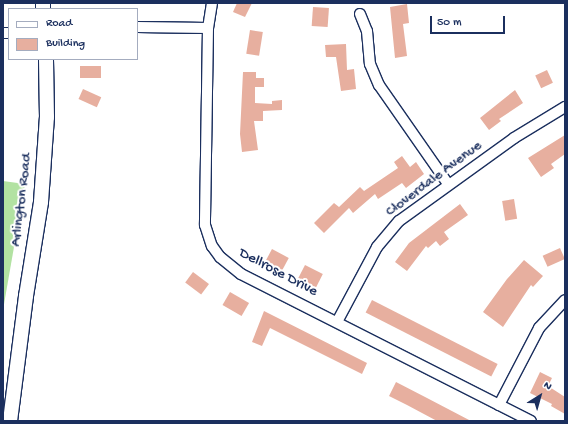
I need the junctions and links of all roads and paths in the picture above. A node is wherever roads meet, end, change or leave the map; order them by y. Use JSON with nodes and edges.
{"nodes":[{"id":1,"x":212,"y":3,"type":"edge"},
{"id":2,"x":360,"y":14,"type":"dead end"},
{"id":3,"x":138,"y":27,"type":"edge"},
{"id":4,"x":208,"y":28,"type":"junction"},
{"id":5,"x":46,"y":60,"type":"edge"},
{"id":6,"x":565,"y":107,"type":"edge"},
{"id":7,"x":448,"y":184,"type":"junction"},
{"id":8,"x":565,"y":300,"type":"edge"},
{"id":9,"x":337,"y":322,"type":"junction"},
{"id":10,"x":499,"y":405,"type":"junction"},
{"id":11,"x":10,"y":421,"type":"edge"},
{"id":12,"x":532,"y":421,"type":"edge"}],
"edges":[{"from":1,"to":4,"type":"street","name":"Dellrose Drive"},
{"from":2,"to":7,"type":"street"},
{"from":3,"to":4,"type":"street"},
{"from":4,"to":9,"type":"street","name":"Dellrose Drive"},
{"from":5,"to":11,"type":"main road","name":"Arlington Road"},
{"from":6,"to":7,"type":"street","name":"Cloverdale Avenue"},
{"from":7,"to":9,"type":"street","name":"Cloverdale Avenue"},
{"from":8,"to":10,"type":"street"},
{"from":9,"to":10,"type":"street","name":"Dellrose Drive"},
{"from":10,"to":12,"type":"street","name":"Dellrose Drive"}]}
